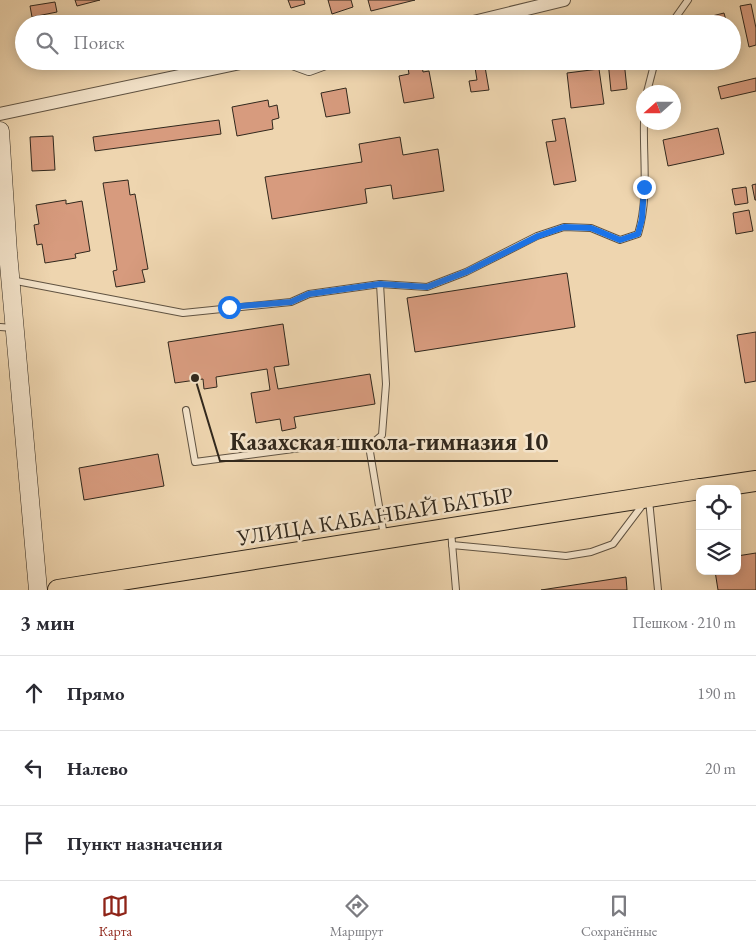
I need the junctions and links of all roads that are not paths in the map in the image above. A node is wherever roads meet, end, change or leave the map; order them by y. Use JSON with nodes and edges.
{"nodes":[{"id":1,"x":564,"y":0,"type":"edge"},
{"id":2,"x":688,"y":0,"type":"edge"},
{"id":3,"x":502,"y":15,"type":"edge"},
{"id":4,"x":677,"y":15,"type":"edge"},
{"id":5,"x":208,"y":70,"type":"edge"},
{"id":6,"x":653,"y":70,"type":"edge"},
{"id":7,"x":649,"y":85,"type":"edge"},
{"id":8,"x":0,"y":114,"type":"edge"},
{"id":9,"x":644,"y":130,"type":"edge"},
{"id":10,"x":0,"y":132,"type":"edge"},
{"id":11,"x":10,"y":280,"type":"junction"},
{"id":12,"x":380,"y":284,"type":"junction"},
{"id":13,"x":7,"y":327,"type":"edge"},
{"id":14,"x":186,"y":410,"type":"dead end"},
{"id":15,"x":368,"y":446,"type":"junction"},
{"id":16,"x":756,"y":481,"type":"edge"},
{"id":17,"x":728,"y":485,"type":"edge"},
{"id":18,"x":696,"y":490,"type":"edge"},
{"id":19,"x":649,"y":496,"type":"junction"},
{"id":20,"x":452,"y":537,"type":"junction"},
{"id":21,"x":385,"y":540,"type":"junction"},
{"id":22,"x":38,"y":590,"type":"edge"},
{"id":23,"x":58,"y":590,"type":"edge"},
{"id":24,"x":456,"y":590,"type":"edge"},
{"id":25,"x":658,"y":590,"type":"edge"}],
"edges":[{"from":1,"to":3,"type":"street"},
{"from":2,"to":4,"type":"lane"},
{"from":5,"to":8,"type":"street"},
{"from":6,"to":7,"type":"lane"},
{"from":9,"to":12,"type":"lane"},
{"from":10,"to":11,"type":"main road"},
{"from":11,"to":12,"type":"lane"},
{"from":11,"to":13,"type":"main road"},
{"from":12,"to":15,"type":"lane"},
{"from":13,"to":22,"type":"main road"},
{"from":14,"to":15,"type":"lane"},
{"from":15,"to":21,"type":"lane"},
{"from":16,"to":17,"type":"main road","name":"УЛИЦА КАБАНБАЙ БАТЫР"},
{"from":18,"to":19,"type":"main road","name":"УЛИЦА КАБАНБАЙ БАТЫР"},
{"from":19,"to":20,"type":"main road","name":"УЛИЦА КАБАНБАЙ БАТЫР"},
{"from":19,"to":20,"type":"lane"},
{"from":19,"to":25,"type":"lane"},
{"from":20,"to":21,"type":"main road","name":"УЛИЦА КАБАНБАЙ БАТЫР"},
{"from":20,"to":24,"type":"lane"},
{"from":21,"to":23,"type":"main road","name":"УЛИЦА КАБАНБАЙ БАТЫР"}]}
